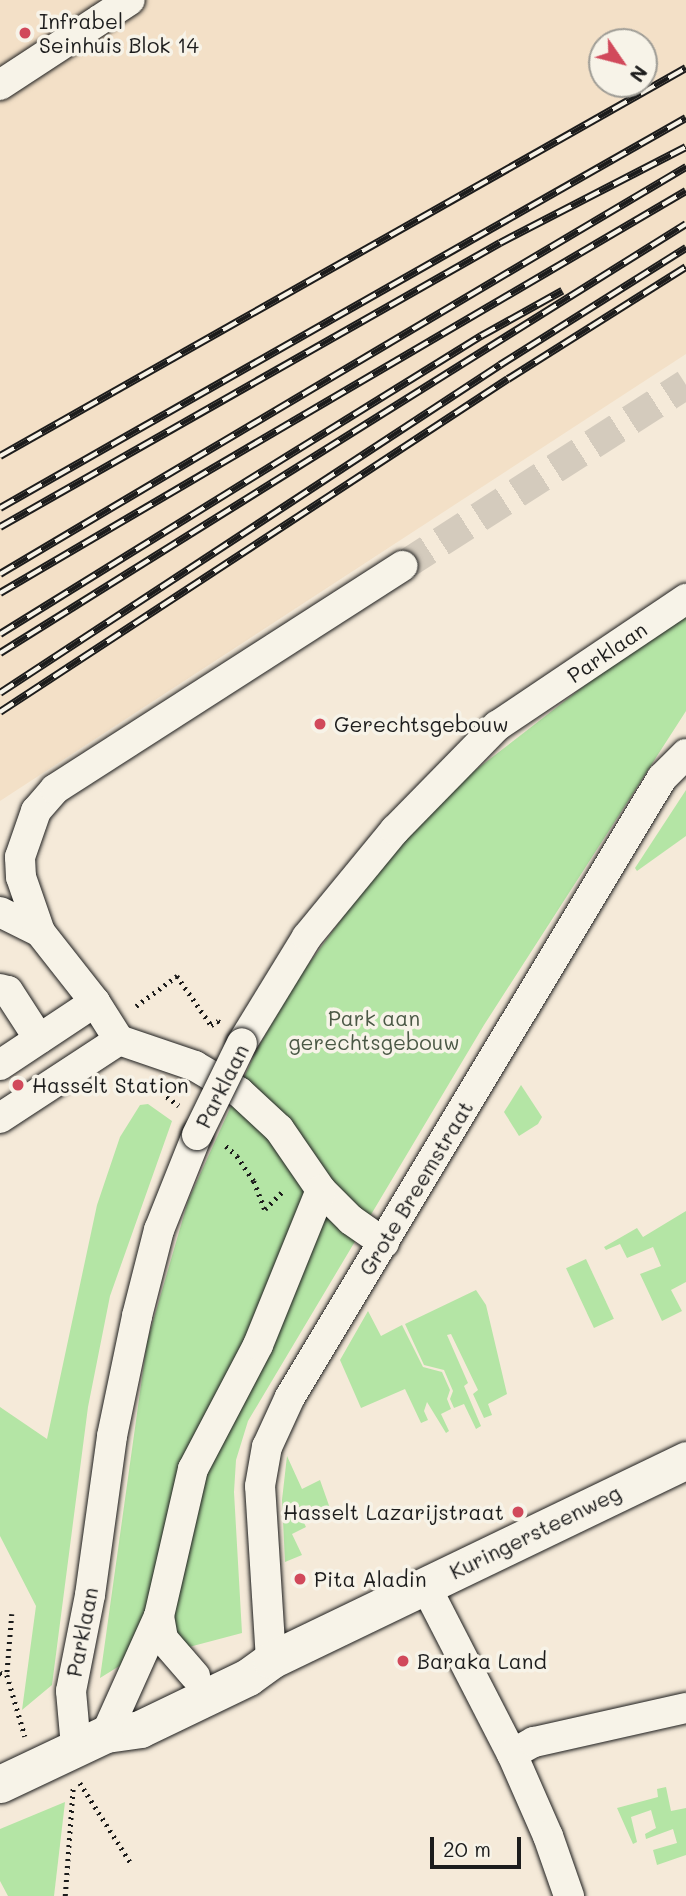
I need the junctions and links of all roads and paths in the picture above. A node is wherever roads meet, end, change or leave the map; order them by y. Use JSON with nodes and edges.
{"nodes":[{"id":1,"x":130,"y":0,"type":"edge"},
{"id":2,"x":0,"y":85,"type":"edge"},
{"id":3,"x":403,"y":566,"type":"tunnel mouth"},
{"id":4,"x":686,"y":599,"type":"edge"},
{"id":5,"x":686,"y":754,"type":"edge"},
{"id":6,"x":0,"y":912,"type":"edge"},
{"id":7,"x":40,"y":932,"type":"junction"},
{"id":8,"x":0,"y":989,"type":"edge"},
{"id":9,"x":95,"y":1002,"type":"junction"},
{"id":10,"x":136,"y":1006,"type":"dead end"},
{"id":11,"x":211,"y":1025,"type":"dead end"},
{"id":12,"x":39,"y":1039,"type":"junction"},
{"id":13,"x":119,"y":1040,"type":"junction"},
{"id":14,"x":3,"y":1056,"type":"edge"},
{"id":15,"x":0,"y":1118,"type":"edge"},
{"id":16,"x":321,"y":1190,"type":"junction"},
{"id":17,"x":384,"y":1242,"type":"junction"},
{"id":18,"x":686,"y":1460,"type":"edge"},
{"id":19,"x":425,"y":1585,"type":"junction"},
{"id":20,"x":12,"y":1614,"type":"dead end"},
{"id":21,"x":159,"y":1616,"type":"junction"},
{"id":22,"x":271,"y":1660,"type":"junction"},
{"id":23,"x":0,"y":1673,"type":"edge"},
{"id":24,"x":7,"y":1675,"type":"junction"},
{"id":25,"x":195,"y":1676,"type":"junction"},
{"id":26,"x":686,"y":1708,"type":"edge"},
{"id":27,"x":86,"y":1752,"type":"junction"},
{"id":28,"x":512,"y":1754,"type":"junction"},
{"id":29,"x":37,"y":1766,"type":"junction"},
{"id":30,"x":0,"y":1784,"type":"edge"},
{"id":31,"x":132,"y":1865,"type":"dead end"},
{"id":32,"x":65,"y":1896,"type":"edge"},
{"id":33,"x":569,"y":1896,"type":"edge"}],
"edges":[{"from":1,"to":2,"type":"street"},
{"from":3,"to":7,"type":"street"},
{"from":4,"to":27,"type":"street","name":"Parklaan","bridge":true},
{"from":5,"to":17,"type":"street","name":"Grote Breemstraat"},
{"from":6,"to":7,"type":"street"},
{"from":7,"to":9,"type":"street"},
{"from":8,"to":12,"type":"street"},
{"from":9,"to":12,"type":"street"},
{"from":9,"to":13,"type":"street"},
{"from":10,"to":11,"type":"path"},
{"from":12,"to":14,"type":"street"},
{"from":13,"to":15,"type":"street"},
{"from":13,"to":16,"type":"street"},
{"from":16,"to":17,"type":"street"},
{"from":16,"to":21,"type":"street"},
{"from":17,"to":22,"type":"street","name":"Grote Breemstraat"},
{"from":18,"to":19,"type":"main road","name":"Kuringersteenweg"},
{"from":19,"to":22,"type":"main road","name":"Kuringersteenweg"},
{"from":19,"to":28,"type":"street"},
{"from":20,"to":24,"type":"path"},
{"from":21,"to":25,"type":"street"},
{"from":21,"to":27,"type":"street"},
{"from":22,"to":25,"type":"main road","name":"Kuringersteenweg"},
{"from":22,"to":27,"type":"main road","name":"Kuringersteenweg"},
{"from":23,"to":24,"type":"path"},
{"from":24,"to":29,"type":"path"},
{"from":25,"to":27,"type":"main road","name":"Kuringersteenweg"},
{"from":26,"to":28,"type":"street"},
{"from":27,"to":29,"type":"main road"},
{"from":27,"to":31,"type":"path"},
{"from":27,"to":32,"type":"path"},
{"from":28,"to":33,"type":"street"},
{"from":29,"to":30,"type":"main road"}]}
